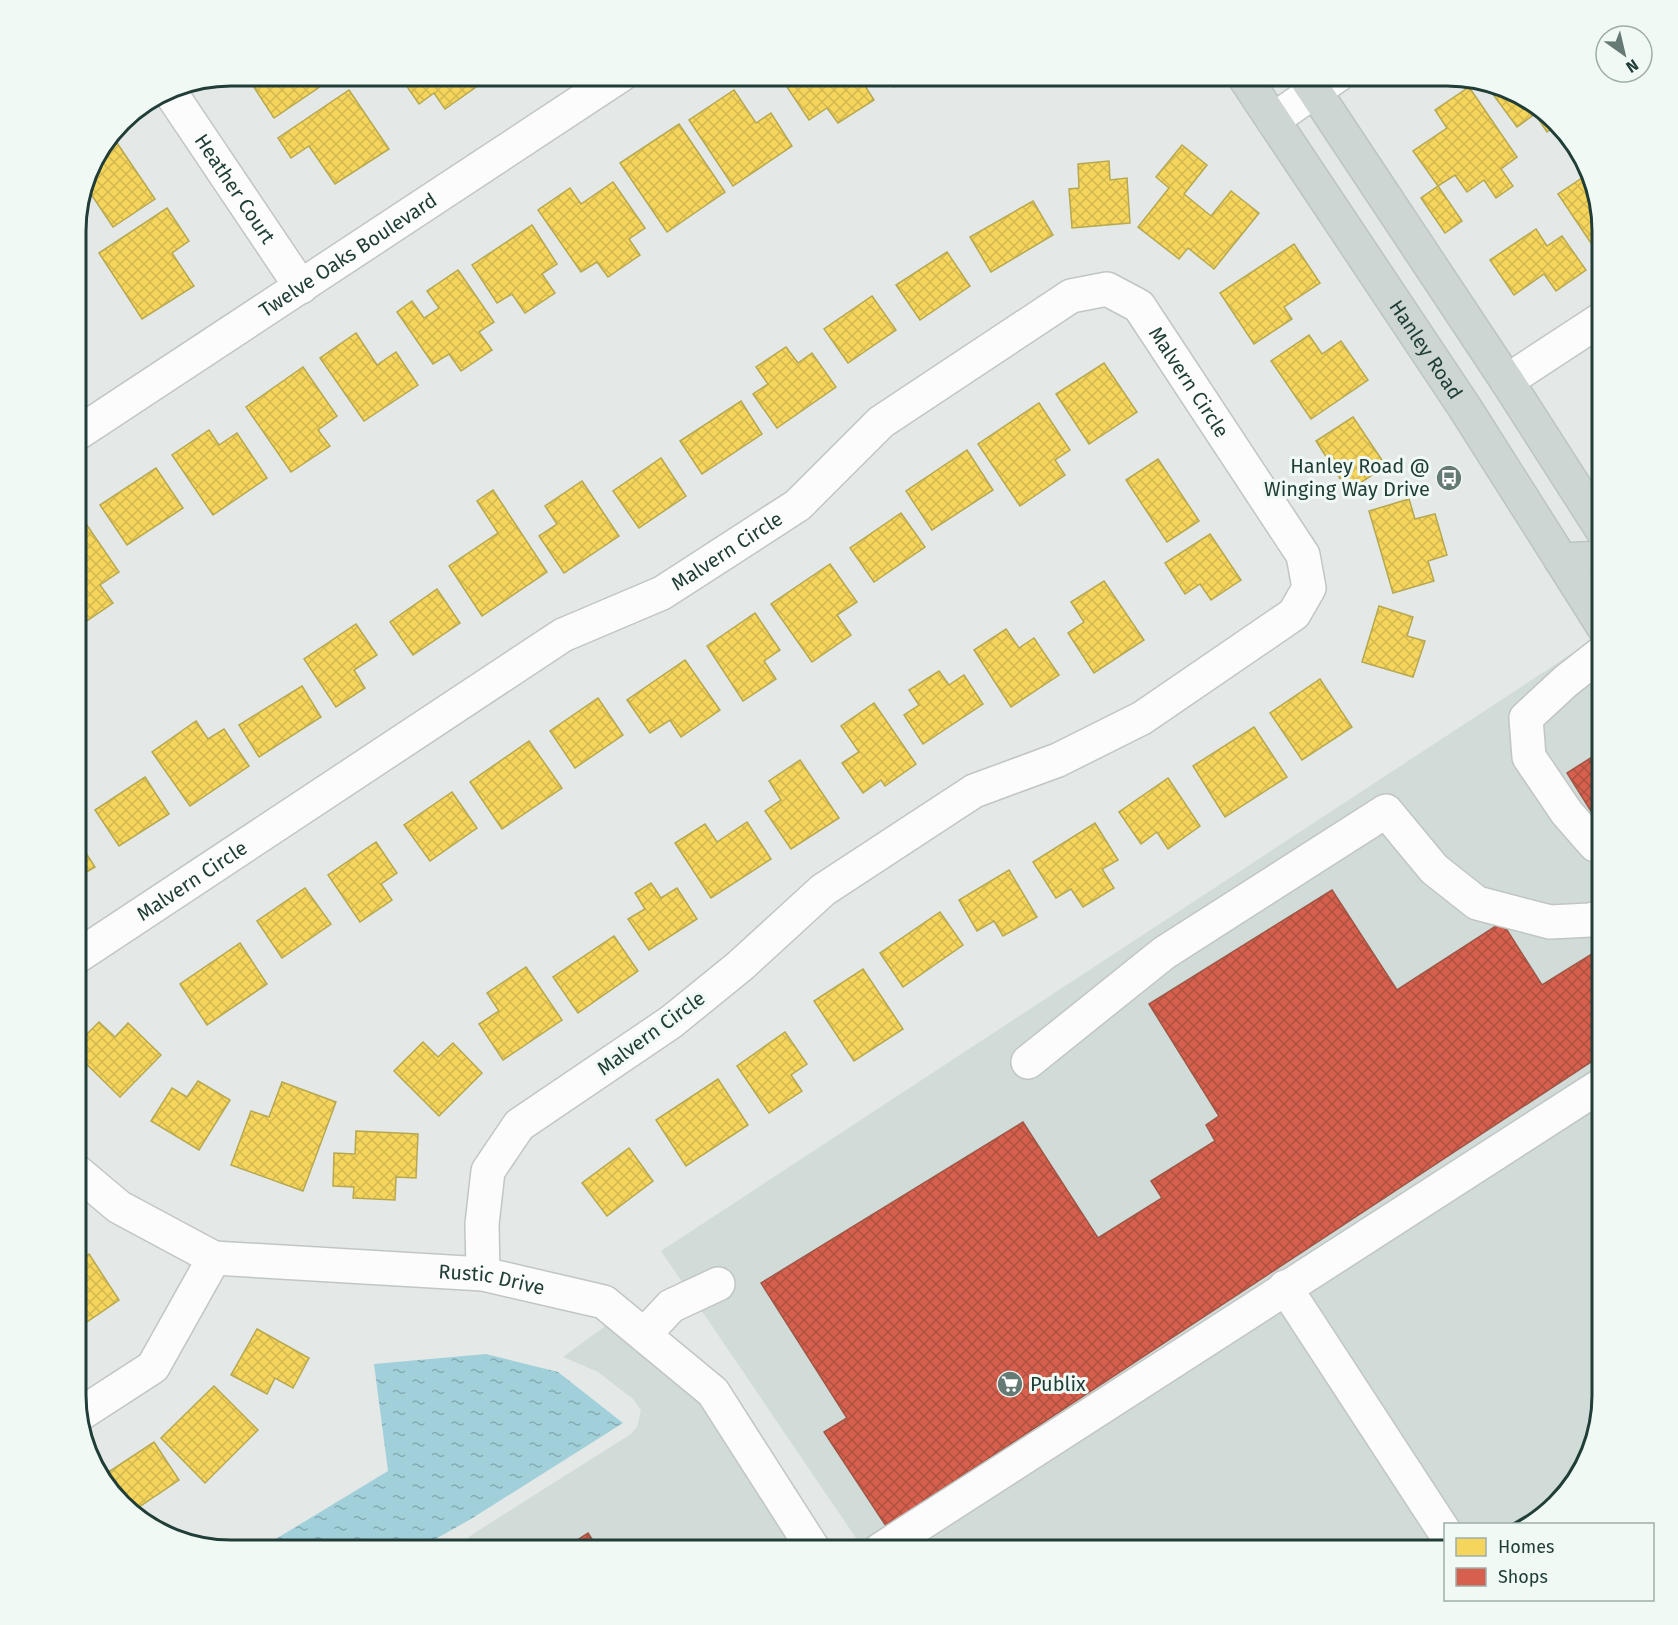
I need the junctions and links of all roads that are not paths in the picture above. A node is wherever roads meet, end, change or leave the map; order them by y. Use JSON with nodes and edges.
{"nodes":[{"id":1,"x":597,"y":86,"type":"edge"},
{"id":2,"x":1250,"y":86,"type":"edge"},
{"id":3,"x":1313,"y":86,"type":"edge"},
{"id":4,"x":1322,"y":86,"type":"edge"},
{"id":5,"x":174,"y":97,"type":"edge"},
{"id":6,"x":1273,"y":120,"type":"junction"},
{"id":7,"x":301,"y":287,"type":"junction"},
{"id":8,"x":1592,"y":325,"type":"edge"},
{"id":9,"x":1507,"y":381,"type":"junction"},
{"id":10,"x":86,"y":428,"type":"edge"},
{"id":11,"x":1592,"y":514,"type":"edge"},
{"id":12,"x":1592,"y":559,"type":"edge"},
{"id":13,"x":1561,"y":560,"type":"junction"},
{"id":14,"x":1592,"y":609,"type":"edge"},
{"id":15,"x":1592,"y":661,"type":"edge"},
{"id":16,"x":1592,"y":842,"type":"edge"},
{"id":17,"x":1592,"y":919,"type":"edge"},
{"id":18,"x":86,"y":951,"type":"edge"},
{"id":19,"x":1028,"y":1062,"type":"dead end"},
{"id":20,"x":1592,"y":1091,"type":"edge"},
{"id":21,"x":86,"y":1179,"type":"edge"},
{"id":22,"x":214,"y":1258,"type":"junction"},
{"id":23,"x":483,"y":1274,"type":"junction"},
{"id":24,"x":718,"y":1284,"type":"dead end"},
{"id":25,"x":1285,"y":1287,"type":"junction"},
{"id":26,"x":644,"y":1335,"type":"junction"},
{"id":27,"x":87,"y":1410,"type":"edge"},
{"id":28,"x":1444,"y":1531,"type":"edge"},
{"id":29,"x":808,"y":1540,"type":"edge"},
{"id":30,"x":895,"y":1540,"type":"edge"}],
"edges":[{"from":1,"to":7,"type":"street","name":"Twelve Oaks Boulevard"},
{"from":2,"to":6,"type":"main road","name":"Hanley Road"},
{"from":3,"to":6,"type":"street"},
{"from":4,"to":9,"type":"main road"},
{"from":5,"to":7,"type":"street","name":"Heather Court"},
{"from":6,"to":13,"type":"main road","name":"Hanley Road"},
{"from":7,"to":10,"type":"street","name":"Twelve Oaks Boulevard"},
{"from":8,"to":9,"type":"street"},
{"from":9,"to":11,"type":"main road"},
{"from":12,"to":13,"type":"main road"},
{"from":13,"to":14,"type":"main road","name":"Hanley Road"},
{"from":15,"to":16,"type":"street"},
{"from":17,"to":19,"type":"street"},
{"from":18,"to":23,"type":"street","name":"Malvern Circle"},
{"from":20,"to":25,"type":"street"},
{"from":21,"to":22,"type":"street","name":"Rustic Drive"},
{"from":22,"to":23,"type":"street","name":"Rustic Drive"},
{"from":22,"to":27,"type":"street"},
{"from":23,"to":26,"type":"street","name":"Rustic Drive"},
{"from":24,"to":26,"type":"street"},
{"from":25,"to":28,"type":"street"},
{"from":25,"to":30,"type":"street"},
{"from":26,"to":29,"type":"street","name":"Rustic Drive"}]}
